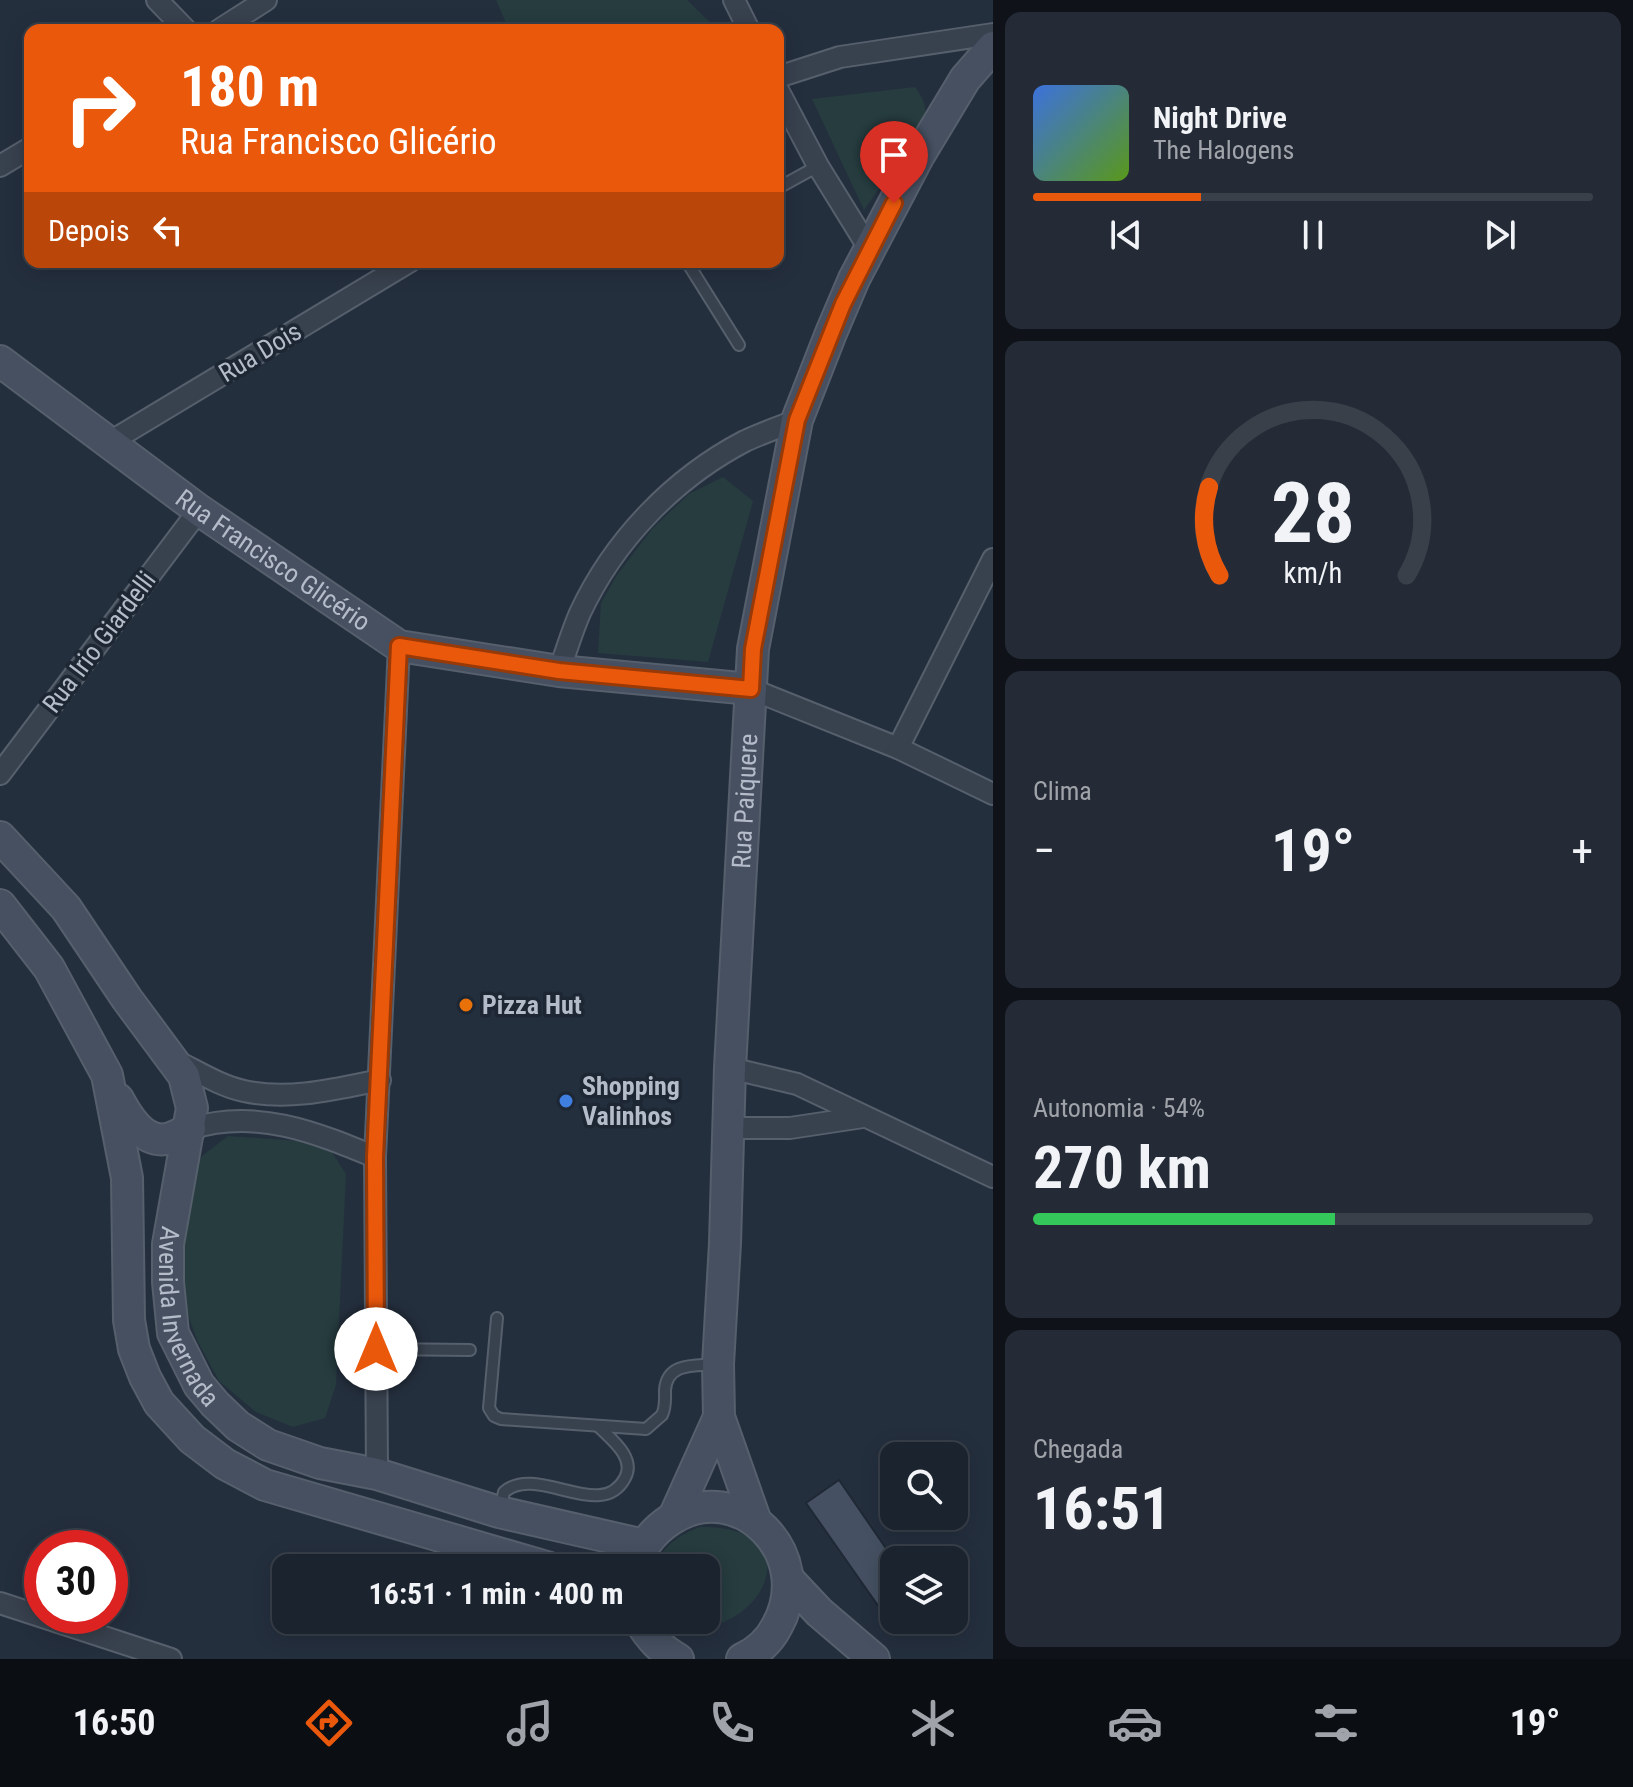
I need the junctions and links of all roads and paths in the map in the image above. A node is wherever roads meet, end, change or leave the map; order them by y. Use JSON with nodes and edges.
{"nodes":[{"id":1,"x":157,"y":0,"type":"edge"},
{"id":2,"x":266,"y":0,"type":"edge"},
{"id":3,"x":734,"y":0,"type":"edge"},
{"id":4,"x":180,"y":24,"type":"edge"},
{"id":5,"x":228,"y":24,"type":"edge"},
{"id":6,"x":746,"y":24,"type":"edge"},
{"id":7,"x":993,"y":34,"type":"edge"},
{"id":8,"x":993,"y":47,"type":"edge"},
{"id":9,"x":784,"y":75,"type":"edge"},
{"id":10,"x":784,"y":101,"type":"edge"},
{"id":11,"x":24,"y":152,"type":"edge"},
{"id":12,"x":0,"y":166,"type":"edge"},
{"id":13,"x":818,"y":166,"type":"junction"},
{"id":14,"x":784,"y":185,"type":"edge"},
{"id":15,"x":870,"y":250,"type":"junction"},
{"id":16,"x":399,"y":268,"type":"edge"},
{"id":17,"x":691,"y":268,"type":"edge"},
{"id":18,"x":739,"y":345,"type":"dead end"},
{"id":19,"x":0,"y":361,"type":"edge"},
{"id":20,"x":797,"y":420,"type":"junction"},
{"id":21,"x":110,"y":442,"type":"junction"},
{"id":22,"x":199,"y":510,"type":"junction"},
{"id":23,"x":993,"y":559,"type":"edge"},
{"id":24,"x":399,"y":646,"type":"junction"},
{"id":25,"x":559,"y":671,"type":"junction"},
{"id":26,"x":751,"y":689,"type":"junction"},
{"id":27,"x":898,"y":748,"type":"junction"},
{"id":28,"x":0,"y":774,"type":"edge"},
{"id":29,"x":993,"y":794,"type":"edge"},
{"id":30,"x":0,"y":837,"type":"edge"},
{"id":31,"x":0,"y":905,"type":"edge"},
{"id":32,"x":173,"y":1059,"type":"junction"},
{"id":33,"x":730,"y":1068,"type":"junction"},
{"id":34,"x":107,"y":1075,"type":"junction"},
{"id":35,"x":380,"y":1080,"type":"junction"},
{"id":36,"x":863,"y":1117,"type":"junction"},
{"id":37,"x":729,"y":1128,"type":"junction"},
{"id":38,"x":190,"y":1129,"type":"junction"},
{"id":39,"x":375,"y":1157,"type":"junction"},
{"id":40,"x":993,"y":1177,"type":"edge"},
{"id":41,"x":497,"y":1318,"type":"dead end"},
{"id":42,"x":376,"y":1349,"type":"junction"},
{"id":43,"x":470,"y":1350,"type":"dead end"},
{"id":44,"x":718,"y":1364,"type":"junction"},
{"id":45,"x":719,"y":1417,"type":"junction"},
{"id":46,"x":599,"y":1427,"type":"junction"},
{"id":47,"x":377,"y":1474,"type":"junction"},
{"id":48,"x":499,"y":1512,"type":"junction"},
{"id":49,"x":674,"y":1517,"type":"junction"},
{"id":50,"x":756,"y":1522,"type":"junction"},
{"id":51,"x":502,"y":1554,"type":"edge"},
{"id":52,"x":633,"y":1554,"type":"edge"},
{"id":53,"x":640,"y":1554,"type":"edge"},
{"id":54,"x":789,"y":1580,"type":"junction"},
{"id":55,"x":0,"y":1603,"type":"edge"},
{"id":56,"x":646,"y":1639,"type":"edge"},
{"id":57,"x":755,"y":1658,"type":"edge"},
{"id":58,"x":171,"y":1659,"type":"edge"},
{"id":59,"x":678,"y":1659,"type":"edge"},
{"id":60,"x":874,"y":1659,"type":"edge"}],
"edges":[{"from":1,"to":4,"type":"street"},
{"from":2,"to":5,"type":"street"},
{"from":3,"to":6,"type":"street"},
{"from":7,"to":9,"type":"street"},
{"from":8,"to":15,"type":"main road","name":"Rua Paiquere"},
{"from":10,"to":13,"type":"street"},
{"from":11,"to":12,"type":"street"},
{"from":13,"to":14,"type":"lane"},
{"from":13,"to":15,"type":"street"},
{"from":15,"to":20,"type":"main road","name":"Rua Paiquere"},
{"from":16,"to":21,"type":"street","name":"Rua Dois"},
{"from":17,"to":18,"type":"lane"},
{"from":19,"to":21,"type":"main road","name":"Rua Francisco Glicério"},
{"from":20,"to":25,"type":"street"},
{"from":20,"to":26,"type":"main road","name":"Rua Paiquere"},
{"from":21,"to":22,"type":"main road","name":"Rua Francisco Glicério"},
{"from":22,"to":24,"type":"main road","name":"Rua Francisco Glicério"},
{"from":22,"to":28,"type":"street","name":"Rua Irio Giardelli"},
{"from":23,"to":27,"type":"street"},
{"from":24,"to":25,"type":"main road","name":"Rua Francisco Glicério"},
{"from":24,"to":35,"type":"street"},
{"from":25,"to":26,"type":"main road","name":"Rua Francisco Glicério"},
{"from":26,"to":27,"type":"street","name":"Rua Francisco Glicério"},
{"from":26,"to":33,"type":"main road","name":"Rua Paiquere"},
{"from":27,"to":29,"type":"street","name":"Rua Francisco Glicério"},
{"from":30,"to":32,"type":"main road","name":"Avenida Invernada"},
{"from":31,"to":34,"type":"main road","name":"Avenida Invernada"},
{"from":32,"to":35,"type":"street"},
{"from":32,"to":38,"type":"main road","name":"Avenida Invernada"},
{"from":33,"to":36,"type":"street"},
{"from":33,"to":37,"type":"main road","name":"Rua Paiquere"},
{"from":34,"to":38,"type":"main road"},
{"from":34,"to":51,"type":"main road","name":"Avenida Invernada"},
{"from":35,"to":39,"type":"street"},
{"from":36,"to":37,"type":"street"},
{"from":36,"to":40,"type":"street"},
{"from":37,"to":44,"type":"main road","name":"Rua Paiquere"},
{"from":38,"to":39,"type":"street"},
{"from":38,"to":47,"type":"main road","name":"Avenida Invernada"},
{"from":39,"to":42,"type":"street"},
{"from":41,"to":46,"type":"lane"},
{"from":42,"to":43,"type":"lane"},
{"from":42,"to":47,"type":"street"},
{"from":44,"to":45,"type":"main road","name":"Rua Paiquere"},
{"from":44,"to":46,"type":"lane"},
{"from":45,"to":49,"type":"main road","name":"Rua Paiquere"},
{"from":45,"to":50,"type":"main road","name":"Rua Paiquere"},
{"from":46,"to":48,"type":"lane"},
{"from":47,"to":48,"type":"main road","name":"Avenida Invernada"},
{"from":48,"to":52,"type":"main road","name":"Avenida Invernada"},
{"from":49,"to":50,"type":"main road"},
{"from":49,"to":53,"type":"main road"},
{"from":50,"to":54,"type":"main road"},
{"from":54,"to":57,"type":"main road"},
{"from":54,"to":60,"type":"main road"},
{"from":55,"to":58,"type":"street"},
{"from":56,"to":59,"type":"main road"}]}
